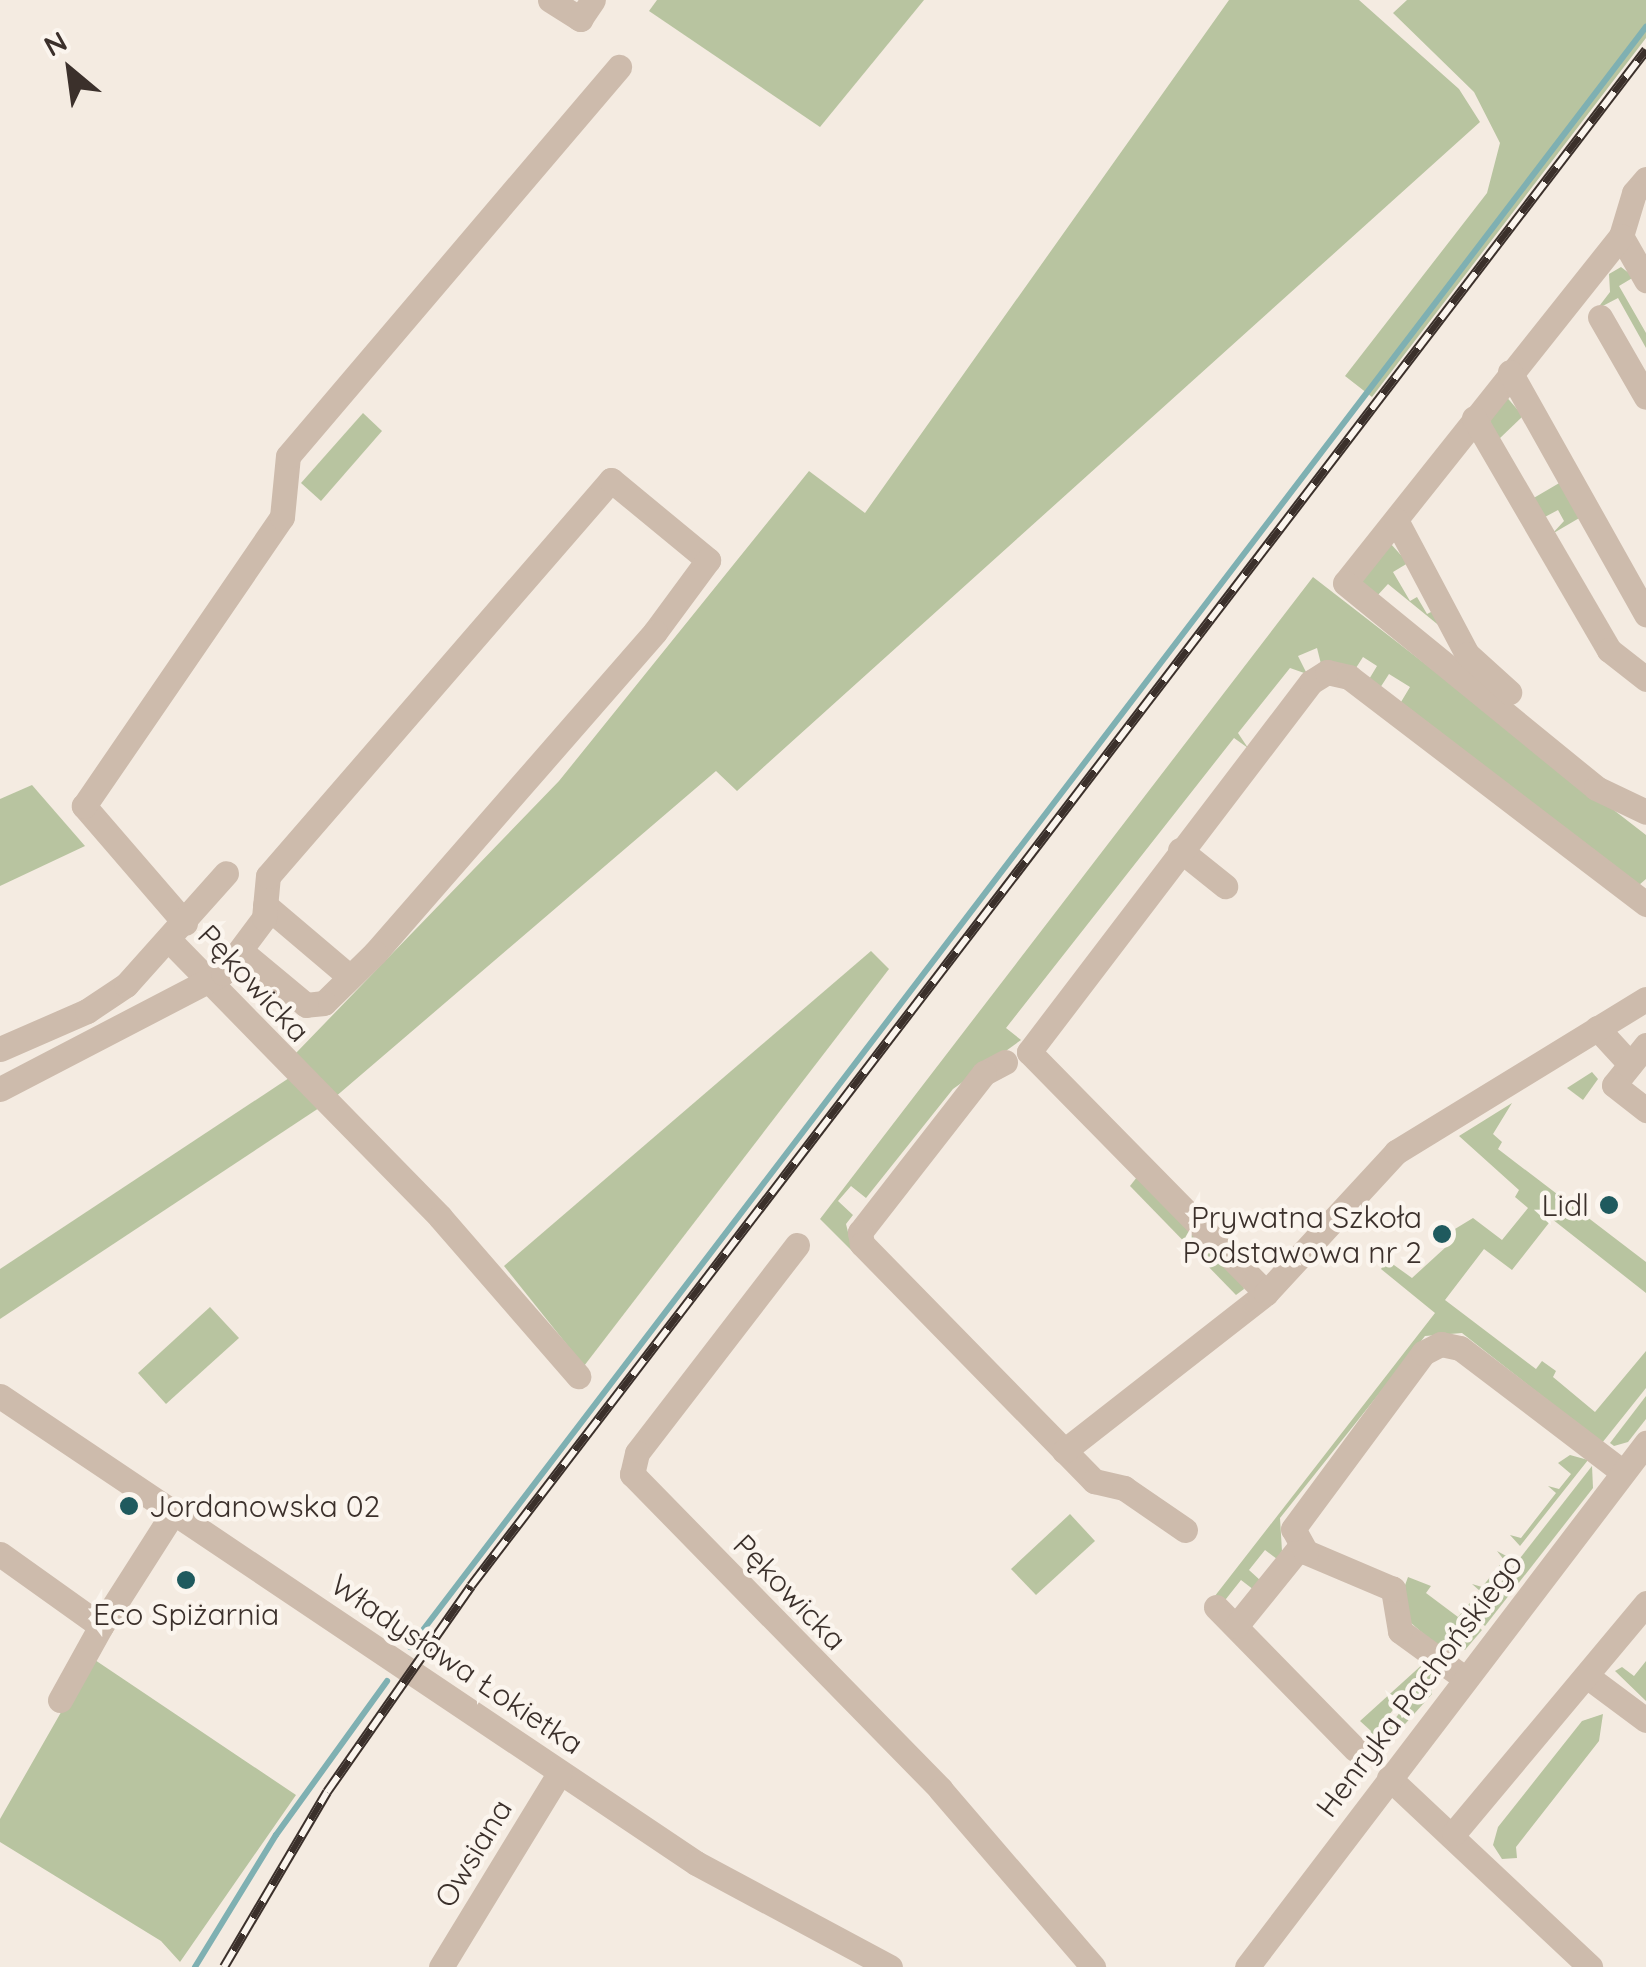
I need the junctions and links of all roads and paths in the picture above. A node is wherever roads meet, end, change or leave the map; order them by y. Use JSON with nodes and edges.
{"nodes":[{"id":1,"x":550,"y":0,"type":"edge"},
{"id":2,"x":593,"y":0,"type":"edge"},
{"id":3,"x":619,"y":67,"type":"dead end"},
{"id":4,"x":1646,"y":179,"type":"edge"},
{"id":5,"x":1621,"y":236,"type":"junction"},
{"id":6,"x":1646,"y":280,"type":"edge"},
{"id":7,"x":1600,"y":316,"type":"dead end"},
{"id":8,"x":1510,"y":372,"type":"junction"},
{"id":9,"x":1646,"y":397,"type":"edge"},
{"id":10,"x":1474,"y":418,"type":"junction"},
{"id":11,"x":1396,"y":520,"type":"junction"},
{"id":12,"x":1646,"y":614,"type":"edge"},
{"id":13,"x":1646,"y":678,"type":"edge"},
{"id":14,"x":1509,"y":692,"type":"dead end"},
{"id":15,"x":1646,"y":812,"type":"edge"},
{"id":16,"x":1180,"y":850,"type":"junction"},
{"id":17,"x":226,"y":873,"type":"dead end"},
{"id":18,"x":1225,"y":886,"type":"dead end"},
{"id":19,"x":1646,"y":904,"type":"edge"},
{"id":20,"x":265,"y":905,"type":"junction"},
{"id":21,"x":178,"y":932,"type":"junction"},
{"id":22,"x":241,"y":951,"type":"junction"},
{"id":23,"x":350,"y":977,"type":"junction"},
{"id":24,"x":210,"y":982,"type":"junction"},
{"id":25,"x":1646,"y":999,"type":"edge"},
{"id":26,"x":1598,"y":1028,"type":"junction"},
{"id":27,"x":0,"y":1048,"type":"edge"},
{"id":28,"x":1638,"y":1054,"type":"edge"},
{"id":29,"x":1005,"y":1062,"type":"dead end"},
{"id":30,"x":0,"y":1089,"type":"edge"},
{"id":31,"x":1646,"y":1110,"type":"edge"},
{"id":32,"x":797,"y":1245,"type":"dead end"},
{"id":33,"x":1266,"y":1293,"type":"junction"},
{"id":34,"x":578,"y":1376,"type":"dead end"},
{"id":35,"x":0,"y":1396,"type":"edge"},
{"id":36,"x":1646,"y":1444,"type":"edge"},
{"id":37,"x":1064,"y":1451,"type":"junction"},
{"id":38,"x":1623,"y":1472,"type":"junction"},
{"id":39,"x":173,"y":1513,"type":"junction"},
{"id":40,"x":1185,"y":1530,"type":"dead end"},
{"id":41,"x":1300,"y":1548,"type":"junction"},
{"id":42,"x":0,"y":1554,"type":"edge"},
{"id":43,"x":1646,"y":1603,"type":"edge"},
{"id":44,"x":1216,"y":1606,"type":"dead end"},
{"id":45,"x":100,"y":1626,"type":"junction"},
{"id":46,"x":1236,"y":1626,"type":"junction"},
{"id":47,"x":1588,"y":1677,"type":"junction"},
{"id":48,"x":1463,"y":1678,"type":"junction"},
{"id":49,"x":60,"y":1700,"type":"dead end"},
{"id":50,"x":1646,"y":1720,"type":"edge"},
{"id":51,"x":1356,"y":1749,"type":"dead end"},
{"id":52,"x":560,"y":1772,"type":"junction"},
{"id":53,"x":1389,"y":1778,"type":"junction"},
{"id":54,"x":1454,"y":1833,"type":"junction"},
{"id":55,"x":441,"y":1967,"type":"edge"},
{"id":56,"x":890,"y":1967,"type":"edge"},
{"id":57,"x":1093,"y":1967,"type":"edge"},
{"id":58,"x":1247,"y":1967,"type":"edge"},
{"id":59,"x":1590,"y":1967,"type":"edge"}],
"edges":[{"from":1,"to":2,"type":"street"},
{"from":3,"to":21,"type":"street","name":"Pękowicka"},
{"from":4,"to":5,"type":"street"},
{"from":5,"to":6,"type":"street"},
{"from":5,"to":8,"type":"street"},
{"from":7,"to":9,"type":"street"},
{"from":8,"to":10,"type":"street"},
{"from":8,"to":12,"type":"street"},
{"from":10,"to":11,"type":"street"},
{"from":10,"to":13,"type":"street"},
{"from":11,"to":14,"type":"street"},
{"from":11,"to":15,"type":"street"},
{"from":16,"to":18,"type":"street"},
{"from":16,"to":19,"type":"street"},
{"from":16,"to":33,"type":"street"},
{"from":17,"to":21,"type":"street","name":"Pękowicka"},
{"from":20,"to":22,"type":"street"},
{"from":20,"to":23,"type":"street"},
{"from":20,"to":23,"type":"street"},
{"from":21,"to":24,"type":"street","name":"Pękowicka"},
{"from":21,"to":27,"type":"street","name":"Pękowicka"},
{"from":22,"to":23,"type":"street"},
{"from":22,"to":24,"type":"street"},
{"from":24,"to":30,"type":"street"},
{"from":24,"to":34,"type":"street","name":"Pękowicka"},
{"from":25,"to":26,"type":"street"},
{"from":26,"to":28,"type":"street"},
{"from":26,"to":33,"type":"street"},
{"from":28,"to":31,"type":"street"},
{"from":29,"to":37,"type":"street"},
{"from":32,"to":57,"type":"street","name":"Pękowicka"},
{"from":33,"to":37,"type":"street"},
{"from":35,"to":39,"type":"street","name":"Władysława Łokietka"},
{"from":36,"to":38,"type":"street","name":"Henryka Pachońskiego"},
{"from":37,"to":40,"type":"street"},
{"from":38,"to":41,"type":"street"},
{"from":38,"to":48,"type":"street","name":"Henryka Pachońskiego"},
{"from":39,"to":45,"type":"street"},
{"from":39,"to":52,"type":"street","name":"Władysława Łokietka"},
{"from":41,"to":46,"type":"street"},
{"from":41,"to":48,"type":"street"},
{"from":42,"to":45,"type":"street"},
{"from":43,"to":47,"type":"street"},
{"from":44,"to":46,"type":"street"},
{"from":45,"to":49,"type":"street"},
{"from":46,"to":51,"type":"street"},
{"from":47,"to":50,"type":"street"},
{"from":47,"to":54,"type":"street"},
{"from":48,"to":53,"type":"street","name":"Henryka Pachońskiego"},
{"from":52,"to":55,"type":"street","name":"Owsiana"},
{"from":52,"to":56,"type":"street","name":"Władysława Łokietka"},
{"from":53,"to":54,"type":"street"},
{"from":53,"to":58,"type":"street","name":"Henryka Pachońskiego"},
{"from":54,"to":59,"type":"street"}]}
